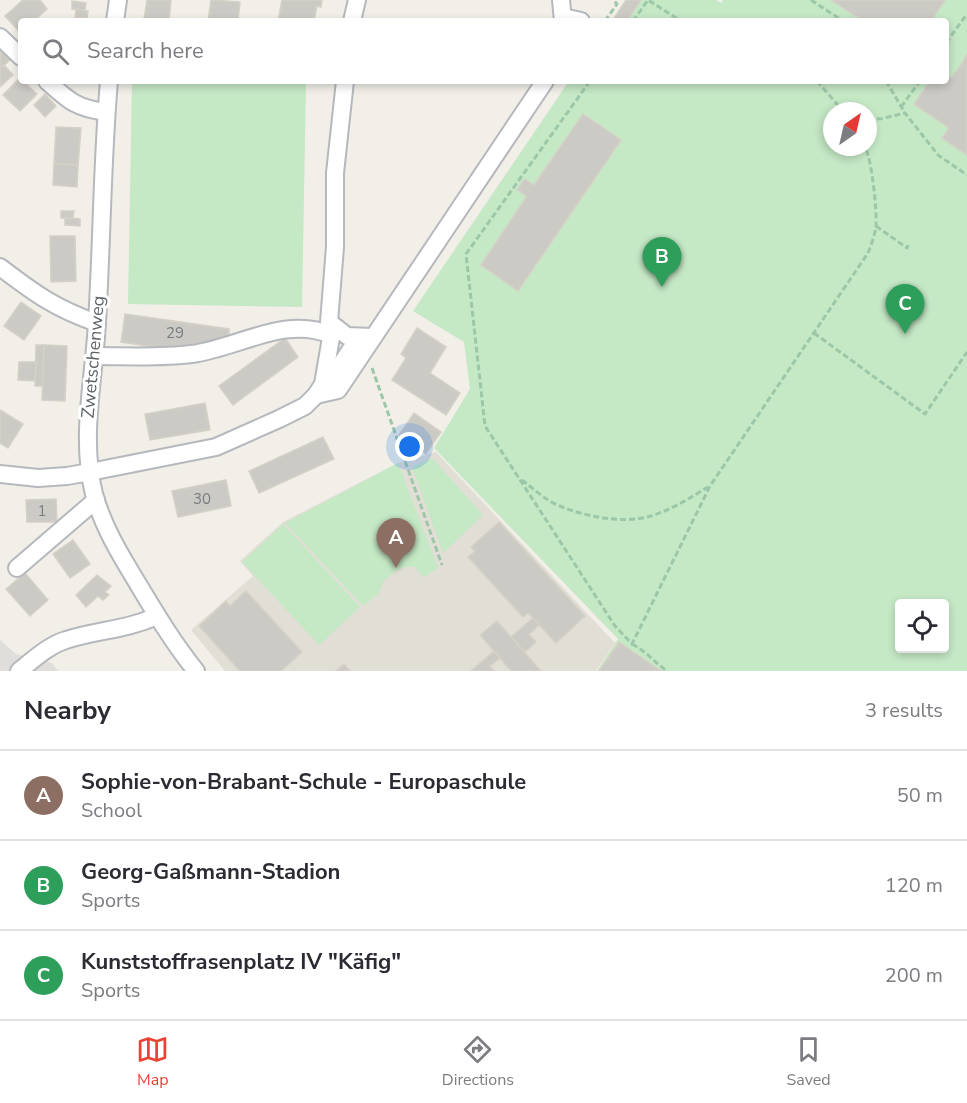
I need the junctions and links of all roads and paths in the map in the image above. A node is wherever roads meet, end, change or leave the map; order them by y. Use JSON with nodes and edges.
{"nodes":[{"id":1,"x":118,"y":0,"type":"edge"},
{"id":2,"x":357,"y":0,"type":"edge"},
{"id":3,"x":561,"y":0,"type":"edge"},
{"id":4,"x":613,"y":0,"type":"edge"},
{"id":5,"x":648,"y":0,"type":"edge"},
{"id":6,"x":811,"y":0,"type":"edge"},
{"id":7,"x":618,"y":2,"type":"edge"},
{"id":8,"x":967,"y":14,"type":"edge"},
{"id":9,"x":115,"y":18,"type":"edge"},
{"id":10,"x":353,"y":18,"type":"edge"},
{"id":11,"x":563,"y":18,"type":"edge"},
{"id":12,"x":607,"y":18,"type":"edge"},
{"id":13,"x":635,"y":18,"type":"edge"},
{"id":14,"x":676,"y":18,"type":"edge"},
{"id":15,"x":838,"y":18,"type":"edge"},
{"id":16,"x":0,"y":37,"type":"edge"},
{"id":17,"x":949,"y":40,"type":"edge"},
{"id":18,"x":18,"y":54,"type":"edge"},
{"id":19,"x":50,"y":84,"type":"edge"},
{"id":20,"x":109,"y":84,"type":"edge"},
{"id":21,"x":345,"y":84,"type":"edge"},
{"id":22,"x":543,"y":84,"type":"edge"},
{"id":23,"x":588,"y":84,"type":"edge"},
{"id":24,"x":820,"y":84,"type":"edge"},
{"id":25,"x":888,"y":84,"type":"edge"},
{"id":26,"x":918,"y":84,"type":"edge"},
{"id":27,"x":835,"y":102,"type":"edge"},
{"id":28,"x":901,"y":107,"type":"junction"},
{"id":29,"x":106,"y":112,"type":"junction"},
{"id":30,"x":905,"y":113,"type":"junction"},
{"id":31,"x":877,"y":118,"type":"edge"},
{"id":32,"x":868,"y":156,"type":"edge"},
{"id":33,"x":967,"y":175,"type":"edge"},
{"id":34,"x":876,"y":226,"type":"junction"},
{"id":35,"x":908,"y":245,"type":"dead end"},
{"id":36,"x":0,"y":267,"type":"edge"},
{"id":37,"x":98,"y":322,"type":"junction"},
{"id":38,"x":332,"y":330,"type":"junction"},
{"id":39,"x":814,"y":333,"type":"junction"},
{"id":40,"x":366,"y":337,"type":"junction"},
{"id":41,"x":967,"y":352,"type":"edge"},
{"id":42,"x":94,"y":356,"type":"junction"},
{"id":43,"x":370,"y":360,"type":"dead end"},
{"id":44,"x":319,"y":390,"type":"junction"},
{"id":45,"x":90,"y":472,"type":"junction"},
{"id":46,"x":0,"y":474,"type":"edge"},
{"id":47,"x":518,"y":478,"type":"junction"},
{"id":48,"x":710,"y":486,"type":"junction"},
{"id":49,"x":96,"y":500,"type":"junction"},
{"id":50,"x":442,"y":565,"type":"dead end"},
{"id":51,"x":16,"y":568,"type":"dead end"},
{"id":52,"x":157,"y":616,"type":"junction"},
{"id":53,"x":632,"y":644,"type":"junction"},
{"id":54,"x":19,"y":671,"type":"edge"},
{"id":55,"x":196,"y":671,"type":"edge"},
{"id":56,"x":667,"y":671,"type":"edge"}],
"edges":[{"from":1,"to":9,"type":"street"},
{"from":2,"to":10,"type":"street"},
{"from":3,"to":11,"type":"street"},
{"from":4,"to":7,"type":"path"},
{"from":5,"to":13,"type":"path"},
{"from":5,"to":14,"type":"path"},
{"from":6,"to":15,"type":"path"},
{"from":7,"to":12,"type":"path"},
{"from":8,"to":17,"type":"path"},
{"from":16,"to":18,"type":"street"},
{"from":19,"to":29,"type":"street"},
{"from":20,"to":29,"type":"street","name":"Zwetschenweg"},
{"from":21,"to":38,"type":"street"},
{"from":22,"to":40,"type":"street"},
{"from":23,"to":47,"type":"path"},
{"from":24,"to":27,"type":"path"},
{"from":25,"to":28,"type":"path"},
{"from":26,"to":28,"type":"path"},
{"from":28,"to":30,"type":"path"},
{"from":29,"to":37,"type":"street","name":"Zwetschenweg"},
{"from":30,"to":31,"type":"path"},
{"from":30,"to":33,"type":"path"},
{"from":32,"to":34,"type":"path"},
{"from":34,"to":35,"type":"path"},
{"from":34,"to":39,"type":"path"},
{"from":36,"to":37,"type":"street"},
{"from":37,"to":42,"type":"street","name":"Zwetschenweg"},
{"from":38,"to":40,"type":"street"},
{"from":38,"to":42,"type":"street"},
{"from":38,"to":44,"type":"street"},
{"from":39,"to":41,"type":"path"},
{"from":39,"to":48,"type":"path"},
{"from":40,"to":44,"type":"street"},
{"from":42,"to":45,"type":"street","name":"Zwetschenweg"},
{"from":43,"to":50,"type":"path"},
{"from":44,"to":45,"type":"street"},
{"from":45,"to":46,"type":"street"},
{"from":45,"to":49,"type":"street","name":"Zwetschenweg"},
{"from":47,"to":48,"type":"path"},
{"from":47,"to":53,"type":"path"},
{"from":48,"to":53,"type":"path"},
{"from":49,"to":51,"type":"street"},
{"from":49,"to":52,"type":"street","name":"Zwetschenweg"},
{"from":52,"to":54,"type":"street"},
{"from":52,"to":55,"type":"street","name":"Zwetschenweg"},
{"from":53,"to":56,"type":"path"}]}
